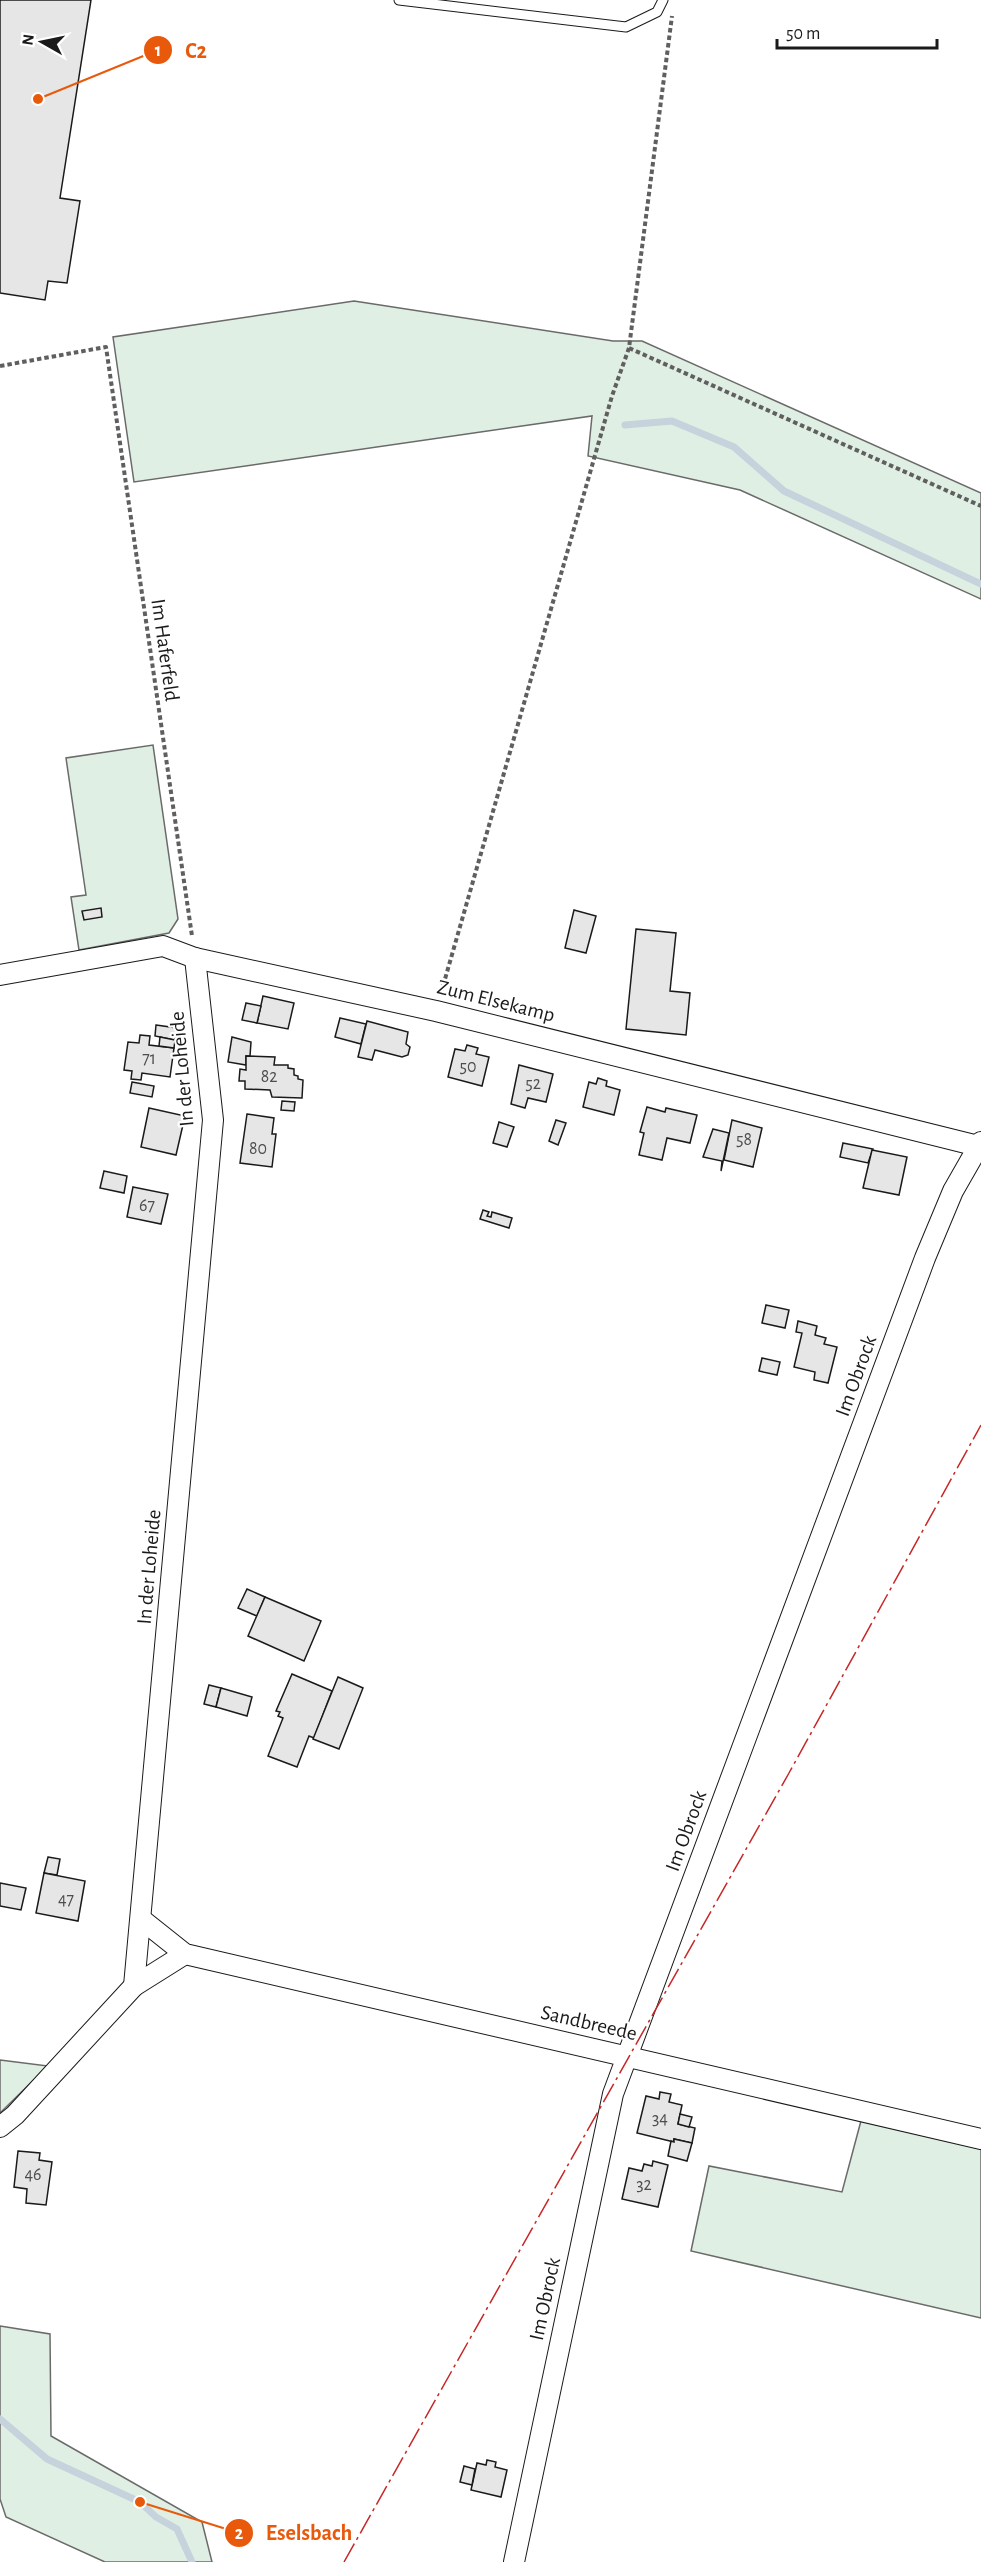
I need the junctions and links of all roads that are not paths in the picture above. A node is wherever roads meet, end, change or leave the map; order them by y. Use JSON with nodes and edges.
{"nodes":[{"id":1,"x":399,"y":0,"type":"edge"},
{"id":2,"x":663,"y":0,"type":"edge"},
{"id":3,"x":195,"y":958,"type":"junction"},
{"id":4,"x":0,"y":975,"type":"edge"},
{"id":5,"x":980,"y":1144,"type":"edge"},
{"id":6,"x":141,"y":1919,"type":"junction"},
{"id":7,"x":185,"y":1954,"type":"junction"},
{"id":8,"x":134,"y":1986,"type":"junction"},
{"id":9,"x":628,"y":2057,"type":"junction"},
{"id":10,"x":0,"y":2127,"type":"edge"},
{"id":11,"x":981,"y":2139,"type":"edge"},
{"id":12,"x":514,"y":2562,"type":"edge"}],
"edges":[{"from":1,"to":2,"type":"lane"},
{"from":3,"to":4,"type":"street","name":"Zum Elsekamp"},
{"from":3,"to":5,"type":"street","name":"Zum Elsekamp"},
{"from":3,"to":6,"type":"street","name":"In der Loheide"},
{"from":5,"to":9,"type":"street","name":"Im Obrock"},
{"from":6,"to":7,"type":"street","name":"Sandbreede"},
{"from":6,"to":8,"type":"street","name":"In der Loheide"},
{"from":7,"to":8,"type":"street"},
{"from":7,"to":9,"type":"street","name":"Sandbreede"},
{"from":8,"to":10,"type":"street"},
{"from":9,"to":11,"type":"street","name":"Sandbreede"},
{"from":9,"to":12,"type":"street","name":"Im Obrock"}]}
